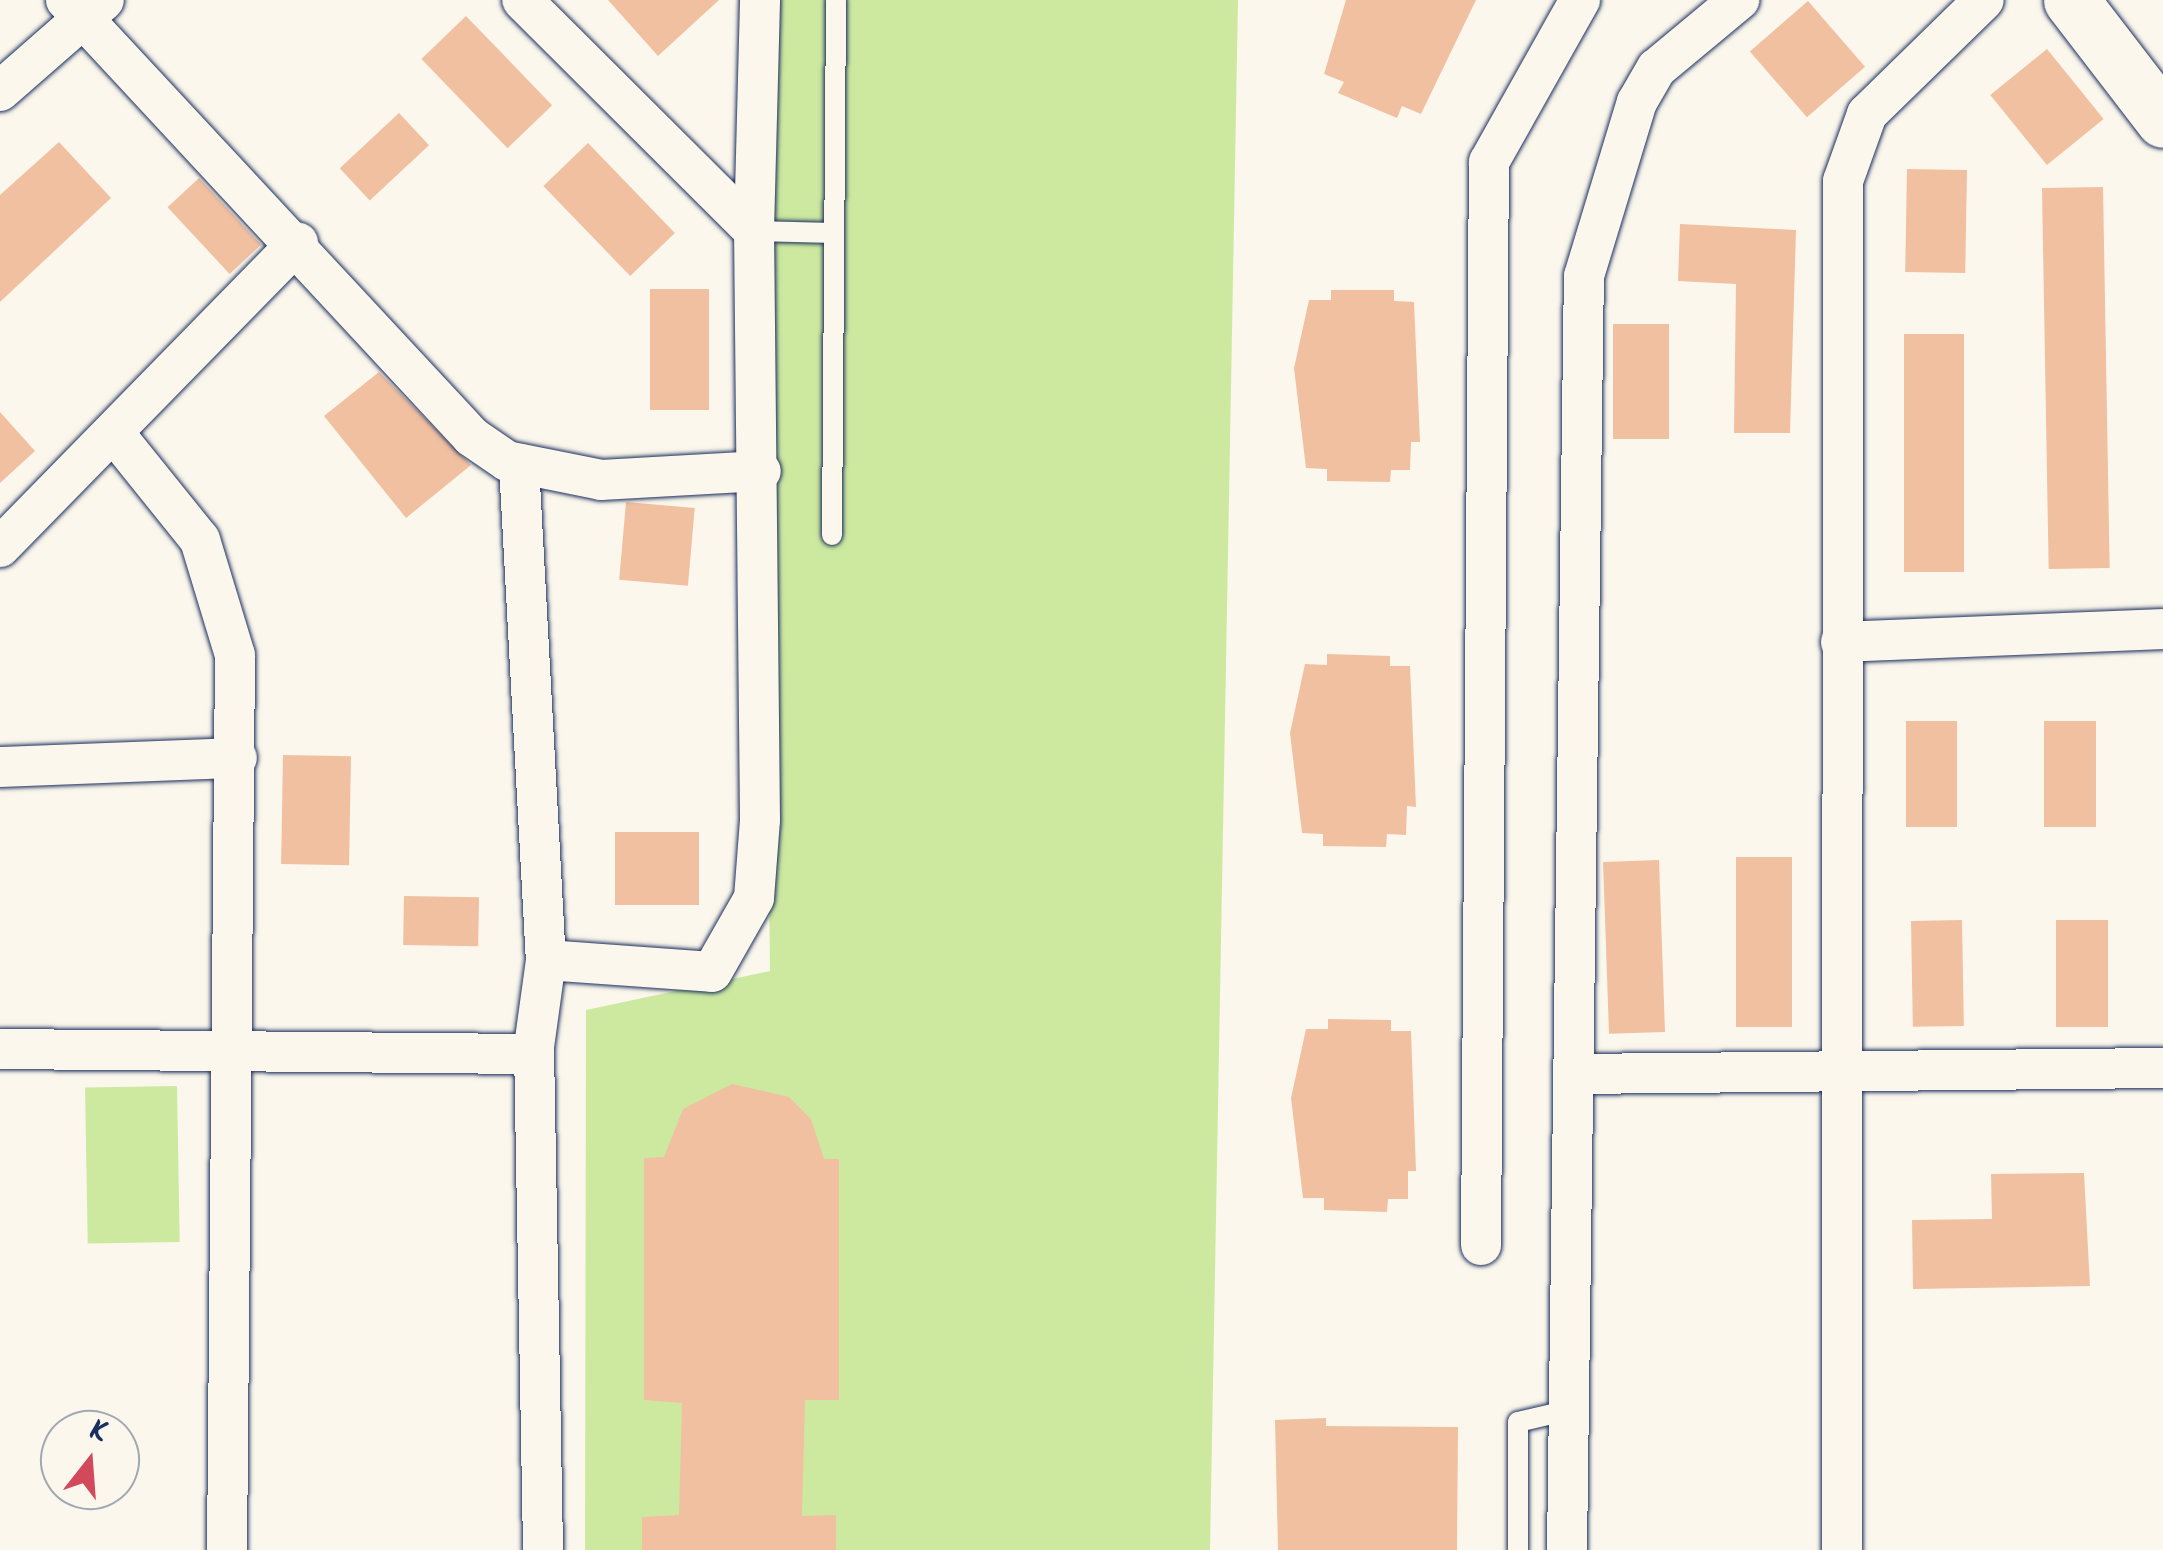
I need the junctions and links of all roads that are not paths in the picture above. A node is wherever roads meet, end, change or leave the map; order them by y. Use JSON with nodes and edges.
{"nodes":[{"id":1,"x":522,"y":0,"type":"edge"},
{"id":2,"x":760,"y":0,"type":"edge"},
{"id":3,"x":836,"y":0,"type":"edge"},
{"id":4,"x":1738,"y":0,"type":"edge"},
{"id":5,"x":1984,"y":0,"type":"edge"},
{"id":6,"x":2070,"y":0,"type":"edge"},
{"id":7,"x":1578,"y":3,"type":"edge"},
{"id":8,"x":84,"y":6,"type":"edge"},
{"id":9,"x":0,"y":91,"type":"edge"},
{"id":10,"x":2163,"y":120,"type":"edge"},
{"id":11,"x":754,"y":231,"type":"junction"},
{"id":12,"x":834,"y":233,"type":"junction"},
{"id":13,"x":298,"y":243,"type":"junction"},
{"id":14,"x":114,"y":433,"type":"junction"},
{"id":15,"x":518,"y":464,"type":"junction"},
{"id":16,"x":760,"y":471,"type":"junction"},
{"id":17,"x":832,"y":535,"type":"dead end"},
{"id":18,"x":0,"y":547,"type":"edge"},
{"id":19,"x":2163,"y":630,"type":"edge"},
{"id":20,"x":1840,"y":642,"type":"junction"},
{"id":21,"x":237,"y":758,"type":"junction"},
{"id":22,"x":0,"y":767,"type":"edge"},
{"id":23,"x":546,"y":960,"type":"junction"},
{"id":24,"x":0,"y":1048,"type":"edge"},
{"id":25,"x":534,"y":1048,"type":"junction"},
{"id":26,"x":230,"y":1054,"type":"junction"},
{"id":27,"x":2163,"y":1068,"type":"edge"},
{"id":28,"x":1573,"y":1074,"type":"junction"},
{"id":29,"x":1846,"y":1076,"type":"junction"},
{"id":30,"x":1482,"y":1245,"type":"dead end"},
{"id":31,"x":1569,"y":1410,"type":"junction"},
{"id":32,"x":226,"y":1550,"type":"edge"},
{"id":33,"x":543,"y":1550,"type":"edge"},
{"id":34,"x":1518,"y":1550,"type":"edge"},
{"id":35,"x":1567,"y":1550,"type":"edge"},
{"id":36,"x":1842,"y":1550,"type":"edge"}],
"edges":[{"from":1,"to":11,"type":"street"},
{"from":2,"to":11,"type":"street"},
{"from":3,"to":12,"type":"lane"},
{"from":4,"to":28,"type":"street"},
{"from":5,"to":20,"type":"street"},
{"from":6,"to":10,"type":"street"},
{"from":7,"to":30,"type":"street"},
{"from":8,"to":9,"type":"street"},
{"from":8,"to":13,"type":"street"},
{"from":11,"to":12,"type":"lane"},
{"from":11,"to":16,"type":"street"},
{"from":12,"to":17,"type":"lane"},
{"from":13,"to":14,"type":"street"},
{"from":13,"to":15,"type":"street"},
{"from":14,"to":18,"type":"street"},
{"from":14,"to":21,"type":"street"},
{"from":15,"to":16,"type":"street"},
{"from":15,"to":23,"type":"street"},
{"from":16,"to":23,"type":"street"},
{"from":19,"to":20,"type":"street"},
{"from":20,"to":29,"type":"street"},
{"from":21,"to":22,"type":"street"},
{"from":21,"to":26,"type":"street"},
{"from":23,"to":25,"type":"street"},
{"from":24,"to":26,"type":"street"},
{"from":25,"to":26,"type":"street"},
{"from":25,"to":33,"type":"street"},
{"from":26,"to":32,"type":"street"},
{"from":27,"to":29,"type":"street"},
{"from":28,"to":29,"type":"street"},
{"from":28,"to":31,"type":"street"},
{"from":29,"to":36,"type":"street"},
{"from":31,"to":34,"type":"lane"},
{"from":31,"to":35,"type":"street"}]}
